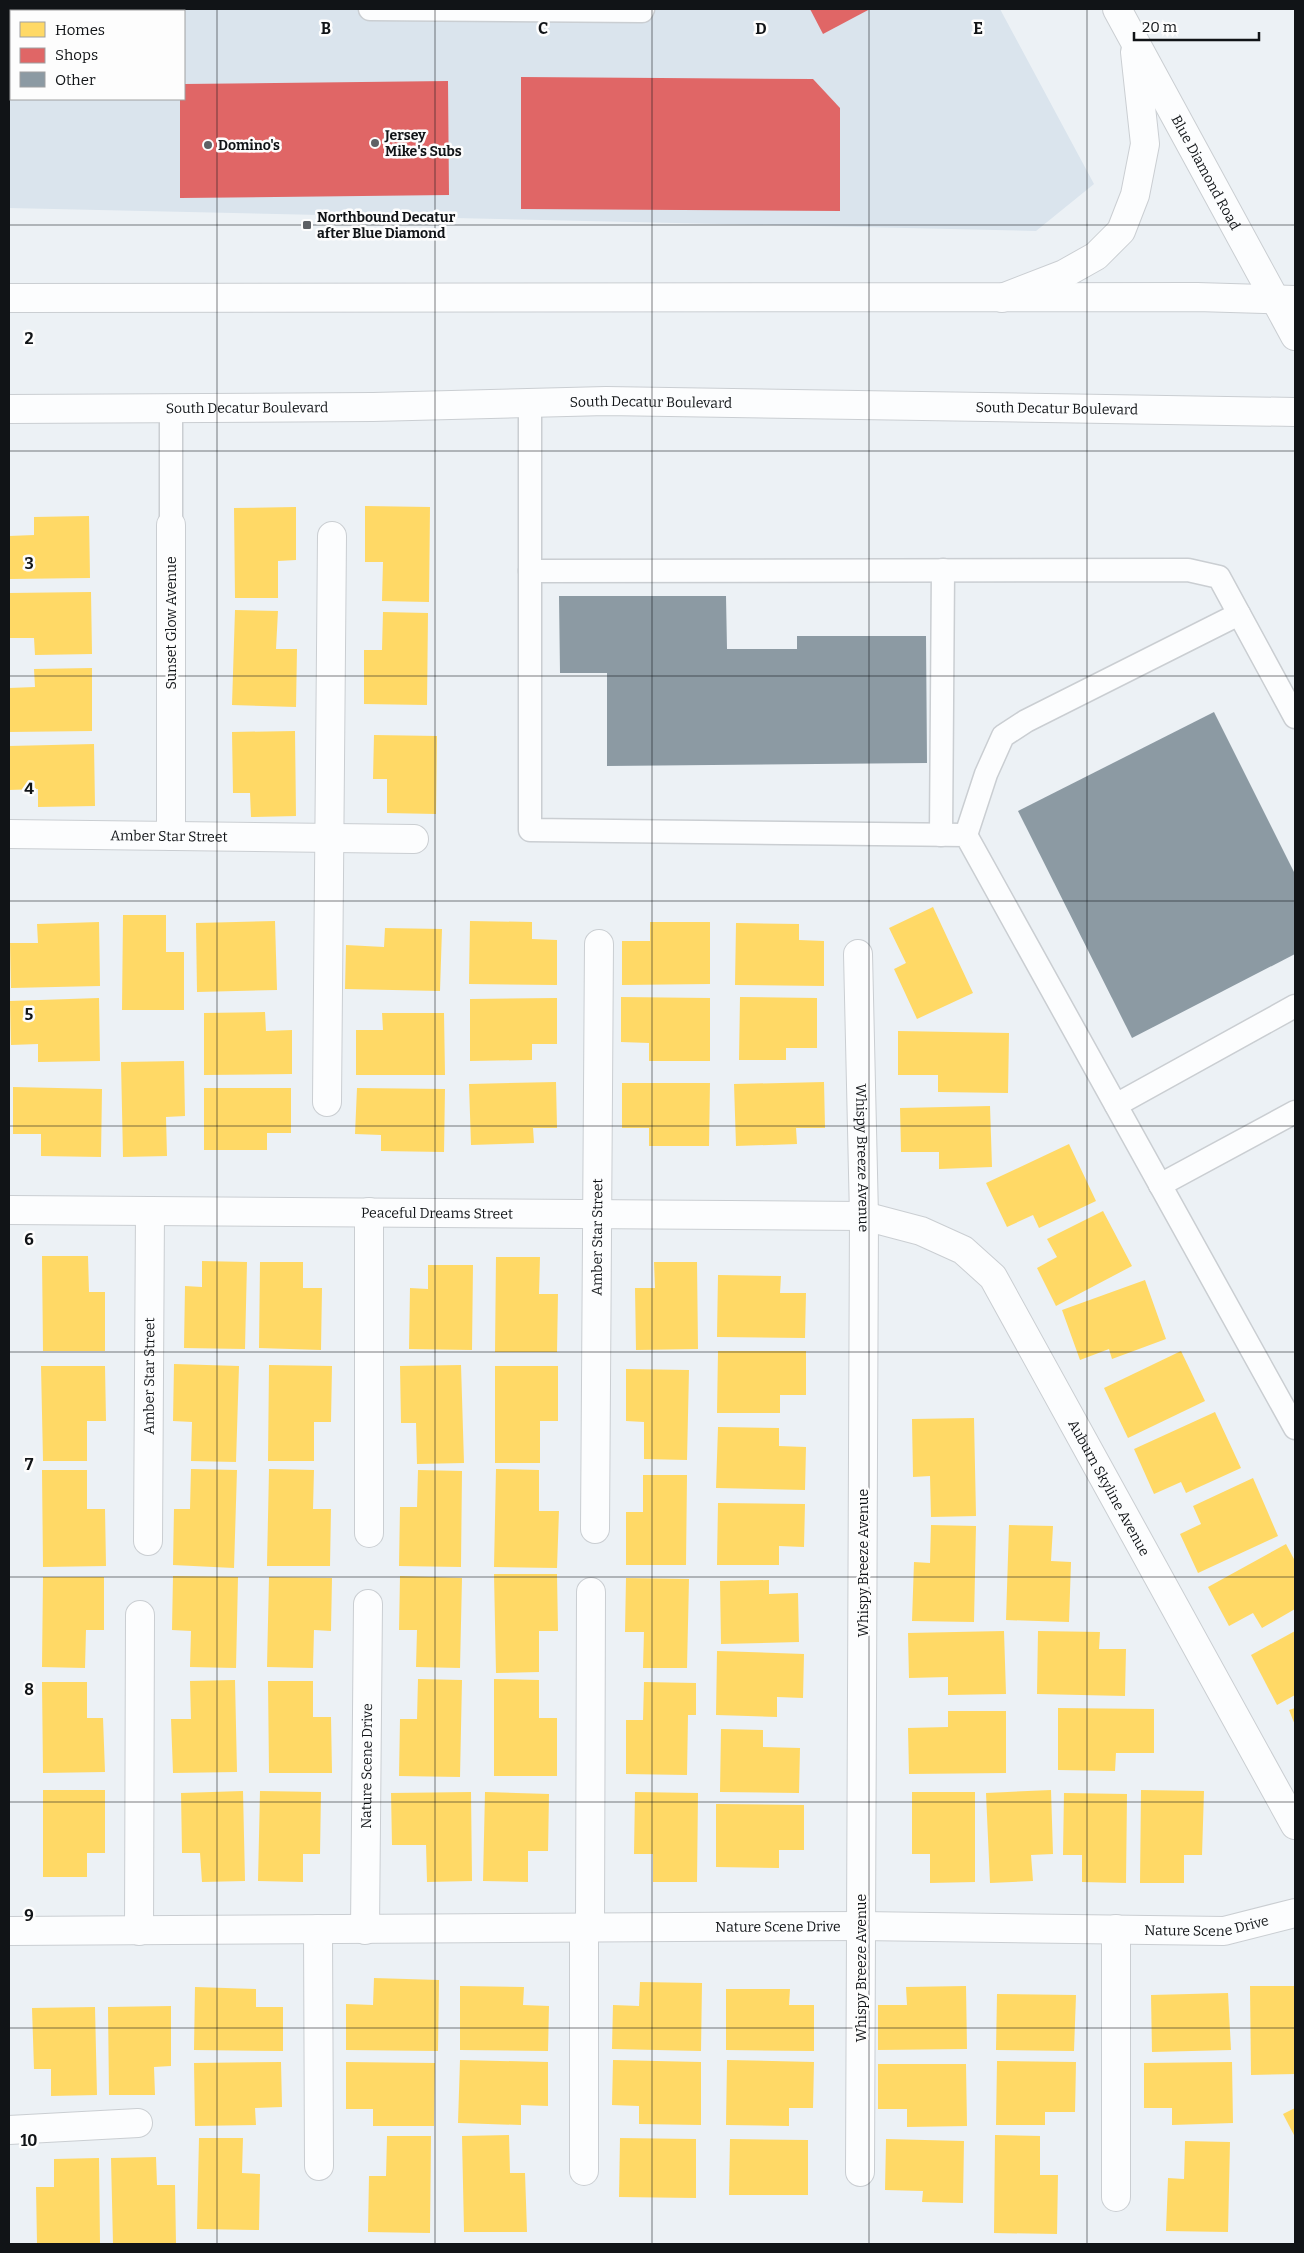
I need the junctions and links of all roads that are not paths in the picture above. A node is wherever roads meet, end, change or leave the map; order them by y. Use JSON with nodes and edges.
{"nodes":[{"id":1,"x":370,"y":9,"type":"edge"},
{"id":2,"x":643,"y":9,"type":"edge"},
{"id":3,"x":1117,"y":9,"type":"edge"},
{"id":4,"x":1134,"y":41,"type":"junction"},
{"id":5,"x":9,"y":298,"type":"edge"},
{"id":6,"x":1002,"y":298,"type":"junction"},
{"id":7,"x":1285,"y":299,"type":"edge"},
{"id":8,"x":1295,"y":336,"type":"edge"},
{"id":9,"x":530,"y":402,"type":"junction"},
{"id":10,"x":9,"y":409,"type":"edge"},
{"id":11,"x":170,"y":409,"type":"junction"},
{"id":12,"x":1295,"y":412,"type":"edge"},
{"id":13,"x":170,"y":525,"type":"joint"},
{"id":14,"x":332,"y":536,"type":"dead end"},
{"id":15,"x":943,"y":570,"type":"junction"},
{"id":16,"x":530,"y":571,"type":"junction"},
{"id":17,"x":1239,"y":614,"type":"junction"},
{"id":18,"x":1295,"y":717,"type":"edge"},
{"id":19,"x":9,"y":834,"type":"edge"},
{"id":20,"x":941,"y":835,"type":"junction"},
{"id":21,"x":966,"y":835,"type":"junction"},
{"id":22,"x":170,"y":836,"type":"junction"},
{"id":23,"x":329,"y":838,"type":"junction"},
{"id":24,"x":414,"y":839,"type":"dead end"},
{"id":25,"x":600,"y":944,"type":"dead end"},
{"id":26,"x":858,"y":954,"type":"dead end"},
{"id":27,"x":1295,"y":1006,"type":"edge"},
{"id":28,"x":327,"y":1102,"type":"dead end"},
{"id":29,"x":1116,"y":1105,"type":"junction"},
{"id":30,"x":1295,"y":1112,"type":"edge"},
{"id":31,"x":1160,"y":1185,"type":"junction"},
{"id":32,"x":9,"y":1210,"type":"edge"},
{"id":33,"x":150,"y":1211,"type":"junction"},
{"id":34,"x":369,"y":1212,"type":"junction"},
{"id":35,"x":597,"y":1214,"type":"junction"},
{"id":36,"x":864,"y":1216,"type":"junction"},
{"id":37,"x":1290,"y":1404,"type":"edge"},
{"id":38,"x":1295,"y":1428,"type":"edge"},
{"id":39,"x":595,"y":1529,"type":"dead end"},
{"id":40,"x":369,"y":1533,"type":"dead end"},
{"id":41,"x":148,"y":1541,"type":"dead end"},
{"id":42,"x":591,"y":1592,"type":"dead end"},
{"id":43,"x":368,"y":1604,"type":"dead end"},
{"id":44,"x":140,"y":1615,"type":"dead end"},
{"id":45,"x":1295,"y":1825,"type":"edge"},
{"id":46,"x":1295,"y":1913,"type":"edge"},
{"id":47,"x":861,"y":1926,"type":"junction"},
{"id":48,"x":587,"y":1928,"type":"junction"},
{"id":49,"x":318,"y":1929,"type":"junction"},
{"id":50,"x":1116,"y":1929,"type":"junction"},
{"id":51,"x":365,"y":1930,"type":"junction"},
{"id":52,"x":9,"y":1931,"type":"edge"},
{"id":53,"x":139,"y":1931,"type":"junction"},
{"id":54,"x":138,"y":2123,"type":"dead end"},
{"id":55,"x":9,"y":2130,"type":"edge"},
{"id":56,"x":319,"y":2166,"type":"dead end"},
{"id":57,"x":584,"y":2171,"type":"dead end"},
{"id":58,"x":860,"y":2172,"type":"dead end"},
{"id":59,"x":1116,"y":2197,"type":"dead end"}],
"edges":[{"from":1,"to":2,"type":"lane"},
{"from":3,"to":4,"type":"main road","name":"Blue Diamond Road"},
{"from":4,"to":6,"type":"main road"},
{"from":4,"to":7,"type":"main road","name":"Blue Diamond Road"},
{"from":5,"to":6,"type":"main road"},
{"from":6,"to":7,"type":"main road"},
{"from":7,"to":8,"type":"main road","name":"Blue Diamond Road"},
{"from":9,"to":11,"type":"main road","name":"South Decatur Boulevard"},
{"from":9,"to":12,"type":"main road","name":"South Decatur Boulevard"},
{"from":9,"to":16,"type":"lane"},
{"from":10,"to":11,"type":"main road","name":"South Decatur Boulevard"},
{"from":11,"to":13,"type":"lane","name":"Sunset Glow Avenue"},
{"from":13,"to":22,"type":"main road","name":"Sunset Glow Avenue"},
{"from":14,"to":23,"type":"main road"},
{"from":15,"to":16,"type":"lane"},
{"from":15,"to":17,"type":"lane"},
{"from":15,"to":20,"type":"lane"},
{"from":16,"to":20,"type":"lane"},
{"from":17,"to":18,"type":"lane"},
{"from":17,"to":21,"type":"lane"},
{"from":19,"to":22,"type":"main road","name":"Amber Star Street"},
{"from":20,"to":21,"type":"lane"},
{"from":21,"to":29,"type":"lane"},
{"from":22,"to":23,"type":"main road","name":"Amber Star Street"},
{"from":23,"to":24,"type":"main road","name":"Amber Star Street"},
{"from":23,"to":28,"type":"main road"},
{"from":25,"to":35,"type":"main road","name":"Amber Star Street"},
{"from":26,"to":36,"type":"main road","name":"Whispy Breeze Avenue"},
{"from":27,"to":29,"type":"lane"},
{"from":29,"to":31,"type":"lane"},
{"from":30,"to":31,"type":"lane"},
{"from":31,"to":37,"type":"lane"},
{"from":32,"to":33,"type":"main road","name":"Peaceful Dreams Street"},
{"from":33,"to":34,"type":"main road","name":"Peaceful Dreams Street"},
{"from":33,"to":41,"type":"main road","name":"Amber Star Street"},
{"from":34,"to":35,"type":"main road","name":"Peaceful Dreams Street"},
{"from":34,"to":40,"type":"main road"},
{"from":35,"to":36,"type":"main road","name":"Peaceful Dreams Street"},
{"from":35,"to":39,"type":"main road","name":"Amber Star Street"},
{"from":36,"to":45,"type":"main road","name":"Auburn Skyline Avenue"},
{"from":36,"to":47,"type":"main road","name":"Whispy Breeze Avenue"},
{"from":37,"to":38,"type":"lane"},
{"from":42,"to":48,"type":"main road"},
{"from":43,"to":51,"type":"main road","name":"Nature Scene Drive"},
{"from":44,"to":53,"type":"main road"},
{"from":46,"to":50,"type":"main road","name":"Nature Scene Drive"},
{"from":47,"to":48,"type":"main road","name":"Nature Scene Drive"},
{"from":47,"to":50,"type":"main road","name":"Nature Scene Drive"},
{"from":47,"to":58,"type":"main road","name":"Whispy Breeze Avenue"},
{"from":48,"to":51,"type":"main road","name":"Nature Scene Drive"},
{"from":48,"to":57,"type":"main road"},
{"from":49,"to":51,"type":"main road","name":"Nature Scene Drive"},
{"from":49,"to":53,"type":"main road","name":"Nature Scene Drive"},
{"from":49,"to":56,"type":"main road"},
{"from":50,"to":59,"type":"main road"},
{"from":52,"to":53,"type":"main road","name":"Nature Scene Drive"},
{"from":54,"to":55,"type":"main road"}]}
